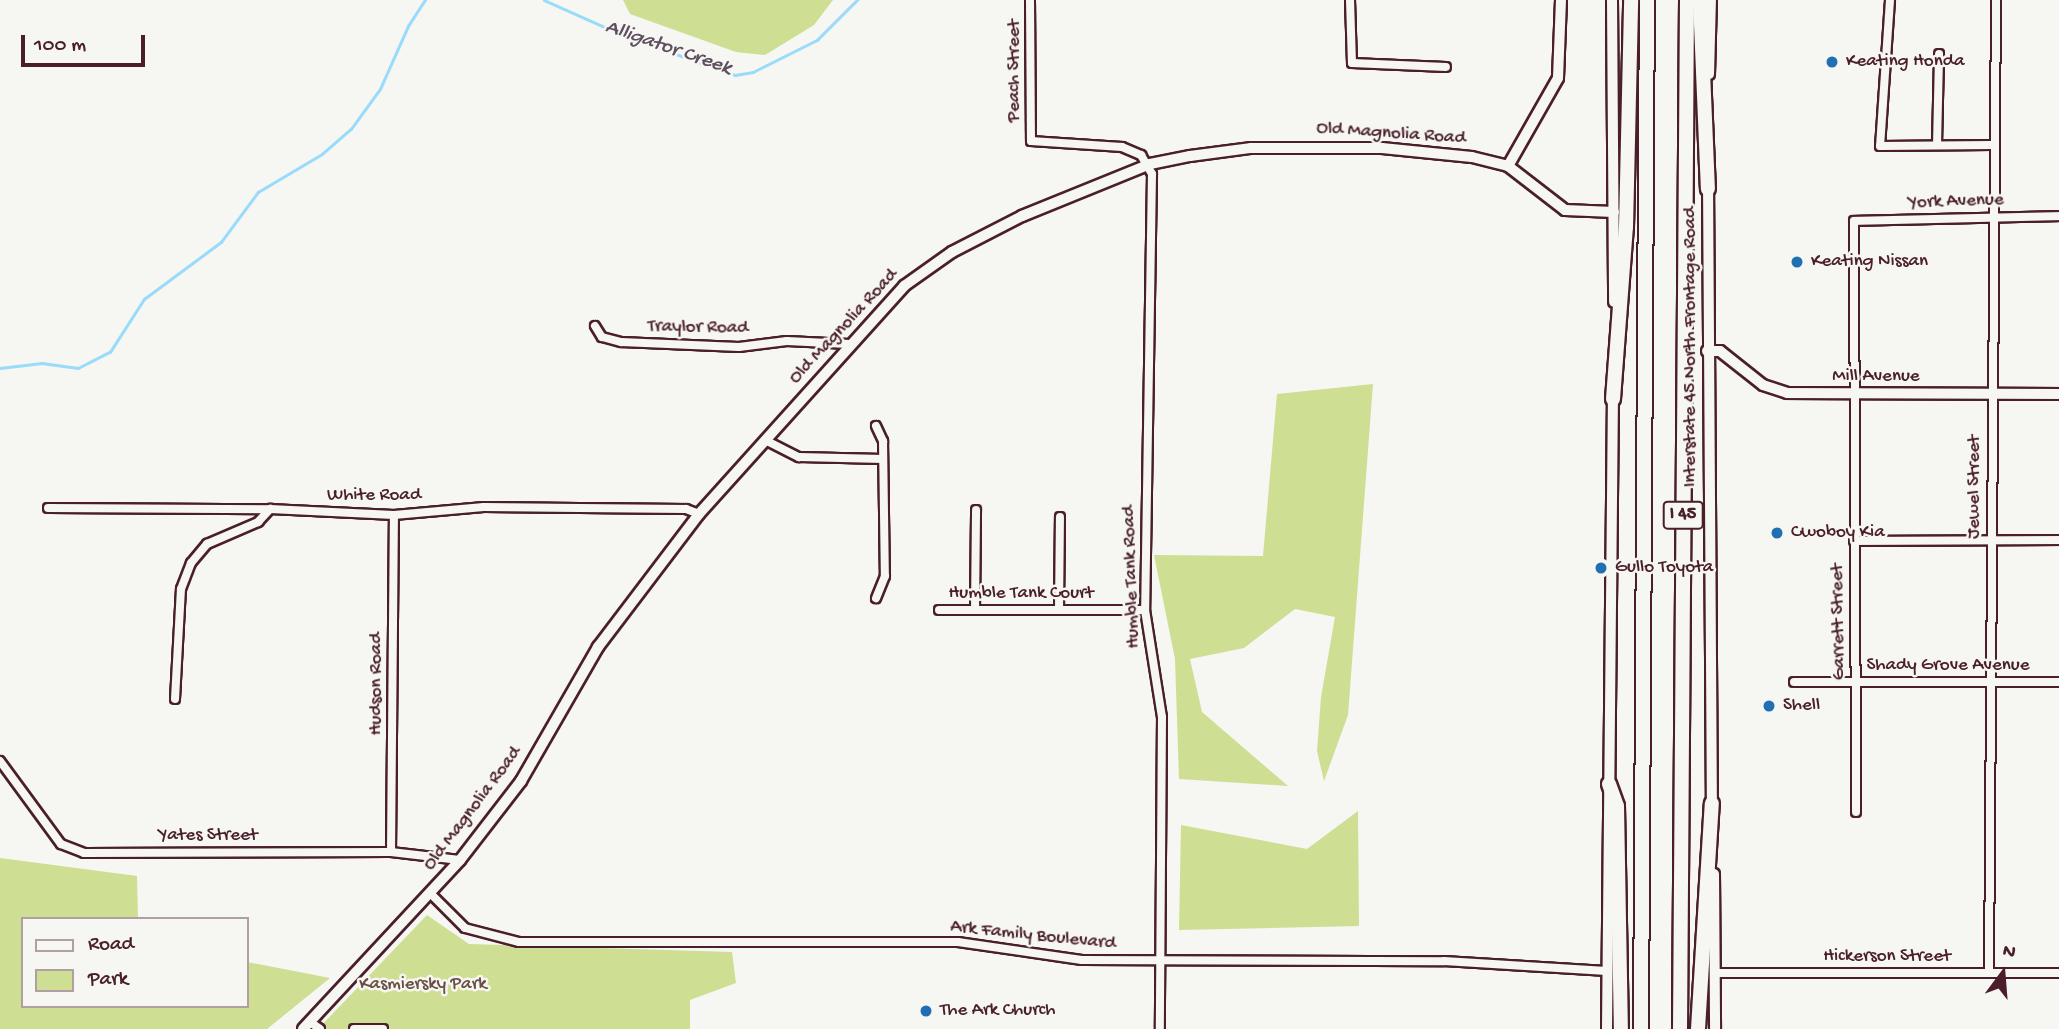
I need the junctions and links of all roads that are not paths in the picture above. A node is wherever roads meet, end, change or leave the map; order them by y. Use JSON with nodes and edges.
{"nodes":[{"id":1,"x":1030,"y":0,"type":"edge"},
{"id":2,"x":1350,"y":0,"type":"edge"},
{"id":3,"x":1561,"y":0,"type":"edge"},
{"id":4,"x":1612,"y":0,"type":"edge"},
{"id":5,"x":1631,"y":0,"type":"edge"},
{"id":6,"x":1647,"y":0,"type":"edge"},
{"id":7,"x":1687,"y":0,"type":"edge"},
{"id":8,"x":1700,"y":0,"type":"edge"},
{"id":9,"x":1711,"y":0,"type":"edge"},
{"id":10,"x":1890,"y":0,"type":"edge"},
{"id":11,"x":1996,"y":0,"type":"edge"},
{"id":12,"x":1940,"y":54,"type":"dead end"},
{"id":13,"x":1446,"y":67,"type":"dead end"},
{"id":14,"x":1937,"y":145,"type":"junction"},
{"id":15,"x":1991,"y":145,"type":"junction"},
{"id":16,"x":1150,"y":164,"type":"junction"},
{"id":17,"x":1508,"y":166,"type":"junction"},
{"id":18,"x":1708,"y":189,"type":"junction"},
{"id":19,"x":1614,"y":212,"type":"junction"},
{"id":20,"x":1992,"y":215,"type":"junction"},
{"id":21,"x":2059,"y":216,"type":"edge"},
{"id":22,"x":1854,"y":221,"type":"joint"},
{"id":23,"x":595,"y":326,"type":"dead end"},
{"id":24,"x":849,"y":344,"type":"junction"},
{"id":25,"x":1707,"y":351,"type":"junction"},
{"id":26,"x":1991,"y":394,"type":"junction"},
{"id":27,"x":2059,"y":394,"type":"edge"},
{"id":28,"x":1853,"y":395,"type":"junction"},
{"id":29,"x":1613,"y":399,"type":"junction"},
{"id":30,"x":876,"y":426,"type":"dead end"},
{"id":31,"x":765,"y":440,"type":"junction"},
{"id":32,"x":883,"y":459,"type":"junction"},
{"id":33,"x":48,"y":508,"type":"dead end"},
{"id":34,"x":270,"y":509,"type":"junction"},
{"id":35,"x":976,"y":510,"type":"dead end"},
{"id":36,"x":699,"y":514,"type":"junction"},
{"id":37,"x":394,"y":515,"type":"junction"},
{"id":38,"x":1060,"y":517,"type":"dead end"},
{"id":39,"x":1992,"y":540,"type":"junction"},
{"id":40,"x":2059,"y":540,"type":"edge"},
{"id":41,"x":1854,"y":541,"type":"junction"},
{"id":42,"x":876,"y":598,"type":"dead end"},
{"id":43,"x":1059,"y":609,"type":"junction"},
{"id":44,"x":939,"y":610,"type":"dead end"},
{"id":45,"x":975,"y":610,"type":"junction"},
{"id":46,"x":1145,"y":610,"type":"junction"},
{"id":47,"x":1794,"y":682,"type":"dead end"},
{"id":48,"x":1855,"y":682,"type":"junction"},
{"id":49,"x":1992,"y":682,"type":"junction"},
{"id":50,"x":2059,"y":682,"type":"edge"},
{"id":51,"x":175,"y":699,"type":"dead end"},
{"id":52,"x":0,"y":761,"type":"edge"},
{"id":53,"x":1609,"y":783,"type":"junction"},
{"id":54,"x":1712,"y":803,"type":"junction"},
{"id":55,"x":1856,"y":812,"type":"dead end"},
{"id":56,"x":391,"y":852,"type":"junction"},
{"id":57,"x":460,"y":860,"type":"junction"},
{"id":58,"x":430,"y":893,"type":"junction"},
{"id":59,"x":1160,"y":961,"type":"junction"},
{"id":60,"x":1607,"y":971,"type":"junction"},
{"id":61,"x":1716,"y":973,"type":"junction"},
{"id":62,"x":1989,"y":973,"type":"junction"},
{"id":63,"x":2059,"y":973,"type":"edge"},
{"id":64,"x":311,"y":1027,"type":"edge"},
{"id":65,"x":354,"y":1029,"type":"edge"},
{"id":66,"x":383,"y":1029,"type":"edge"},
{"id":67,"x":1160,"y":1029,"type":"edge"},
{"id":68,"x":1607,"y":1029,"type":"edge"},
{"id":69,"x":1621,"y":1029,"type":"edge"},
{"id":70,"x":1642,"y":1029,"type":"edge"},
{"id":71,"x":1680,"y":1029,"type":"edge"},
{"id":72,"x":1698,"y":1029,"type":"edge"},
{"id":73,"x":1715,"y":1029,"type":"edge"}],
"edges":[{"from":1,"to":16,"type":"street","name":"Peach Street"},
{"from":2,"to":13,"type":"street"},
{"from":3,"to":17,"type":"street"},
{"from":4,"to":19,"type":"street"},
{"from":5,"to":29,"type":"highway"},
{"from":6,"to":70,"type":"highway","number":"I 45"},
{"from":7,"to":71,"type":"highway","number":"I 45"},
{"from":8,"to":18,"type":"highway"},
{"from":9,"to":18,"type":"street","name":"Interstate 45 North Frontage Road"},
{"from":10,"to":14,"type":"street"},
{"from":11,"to":15,"type":"street","name":"Jewel Street"},
{"from":12,"to":14,"type":"street"},
{"from":14,"to":15,"type":"street"},
{"from":15,"to":20,"type":"street","name":"Jewel Street"},
{"from":16,"to":17,"type":"street","name":"Old Magnolia Road"},
{"from":16,"to":24,"type":"street","name":"Old Magnolia Road"},
{"from":16,"to":46,"type":"street","name":"Humble Tank Road"},
{"from":17,"to":19,"type":"street"},
{"from":18,"to":25,"type":"street","name":"Interstate 45 North Frontage Road"},
{"from":19,"to":29,"type":"street"},
{"from":20,"to":21,"type":"street","name":"York Avenue"},
{"from":20,"to":22,"type":"street","name":"York Avenue"},
{"from":20,"to":26,"type":"street","name":"Jewel Street"},
{"from":22,"to":28,"type":"street","name":"Garrett Street"},
{"from":23,"to":24,"type":"street","name":"Traylor Road"},
{"from":24,"to":31,"type":"street","name":"Old Magnolia Road"},
{"from":25,"to":28,"type":"street","name":"Mill Avenue"},
{"from":25,"to":54,"type":"street","name":"Interstate 45 North Frontage Road"},
{"from":26,"to":27,"type":"street","name":"Mill Avenue"},
{"from":26,"to":28,"type":"street","name":"Mill Avenue"},
{"from":26,"to":39,"type":"street","name":"Jewel Street"},
{"from":28,"to":41,"type":"street","name":"Garrett Street"},
{"from":29,"to":53,"type":"street"},
{"from":30,"to":32,"type":"street"},
{"from":31,"to":32,"type":"street"},
{"from":31,"to":36,"type":"street","name":"Old Magnolia Road"},
{"from":32,"to":42,"type":"street"},
{"from":33,"to":34,"type":"street","name":"White Road"},
{"from":34,"to":37,"type":"street","name":"White Road"},
{"from":34,"to":51,"type":"street"},
{"from":35,"to":45,"type":"street"},
{"from":36,"to":37,"type":"street","name":"White Road"},
{"from":36,"to":57,"type":"street","name":"Old Magnolia Road"},
{"from":37,"to":56,"type":"street","name":"Hudson Road"},
{"from":38,"to":43,"type":"street"},
{"from":39,"to":40,"type":"street"},
{"from":39,"to":41,"type":"street"},
{"from":39,"to":49,"type":"street","name":"Jewel Street"},
{"from":41,"to":48,"type":"street","name":"Garrett Street"},
{"from":43,"to":45,"type":"street","name":"Humble Tank Court"},
{"from":43,"to":46,"type":"street","name":"Humble Tank Court"},
{"from":44,"to":45,"type":"street","name":"Humble Tank Court"},
{"from":46,"to":59,"type":"street","name":"Humble Tank Road"},
{"from":47,"to":48,"type":"street","name":"Shady Grove Avenue"},
{"from":48,"to":49,"type":"street","name":"Shady Grove Avenue"},
{"from":48,"to":55,"type":"street","name":"Garrett Street"},
{"from":49,"to":50,"type":"street","name":"Shady Grove Avenue"},
{"from":49,"to":62,"type":"street","name":"Jewel Street"},
{"from":52,"to":56,"type":"street","name":"Yates Street"},
{"from":53,"to":60,"type":"street"},
{"from":53,"to":69,"type":"highway"},
{"from":54,"to":61,"type":"street","name":"Interstate 45 North Frontage Road"},
{"from":54,"to":72,"type":"highway"},
{"from":56,"to":57,"type":"street","name":"Yates Street"},
{"from":57,"to":58,"type":"street","name":"Old Magnolia Road"},
{"from":58,"to":59,"type":"street","name":"Ark Family Boulevard"},
{"from":58,"to":64,"type":"street","name":"Old Magnolia Road"},
{"from":59,"to":60,"type":"street","name":"Ark Family Boulevard"},
{"from":59,"to":67,"type":"street","name":"Humble Tank Road"},
{"from":60,"to":68,"type":"street"},
{"from":61,"to":62,"type":"street","name":"Hickerson Street"},
{"from":61,"to":73,"type":"street","name":"Interstate 45 North Frontage Road"},
{"from":62,"to":63,"type":"street","name":"Hickerson Street"},
{"from":65,"to":66,"type":"street"}]}
